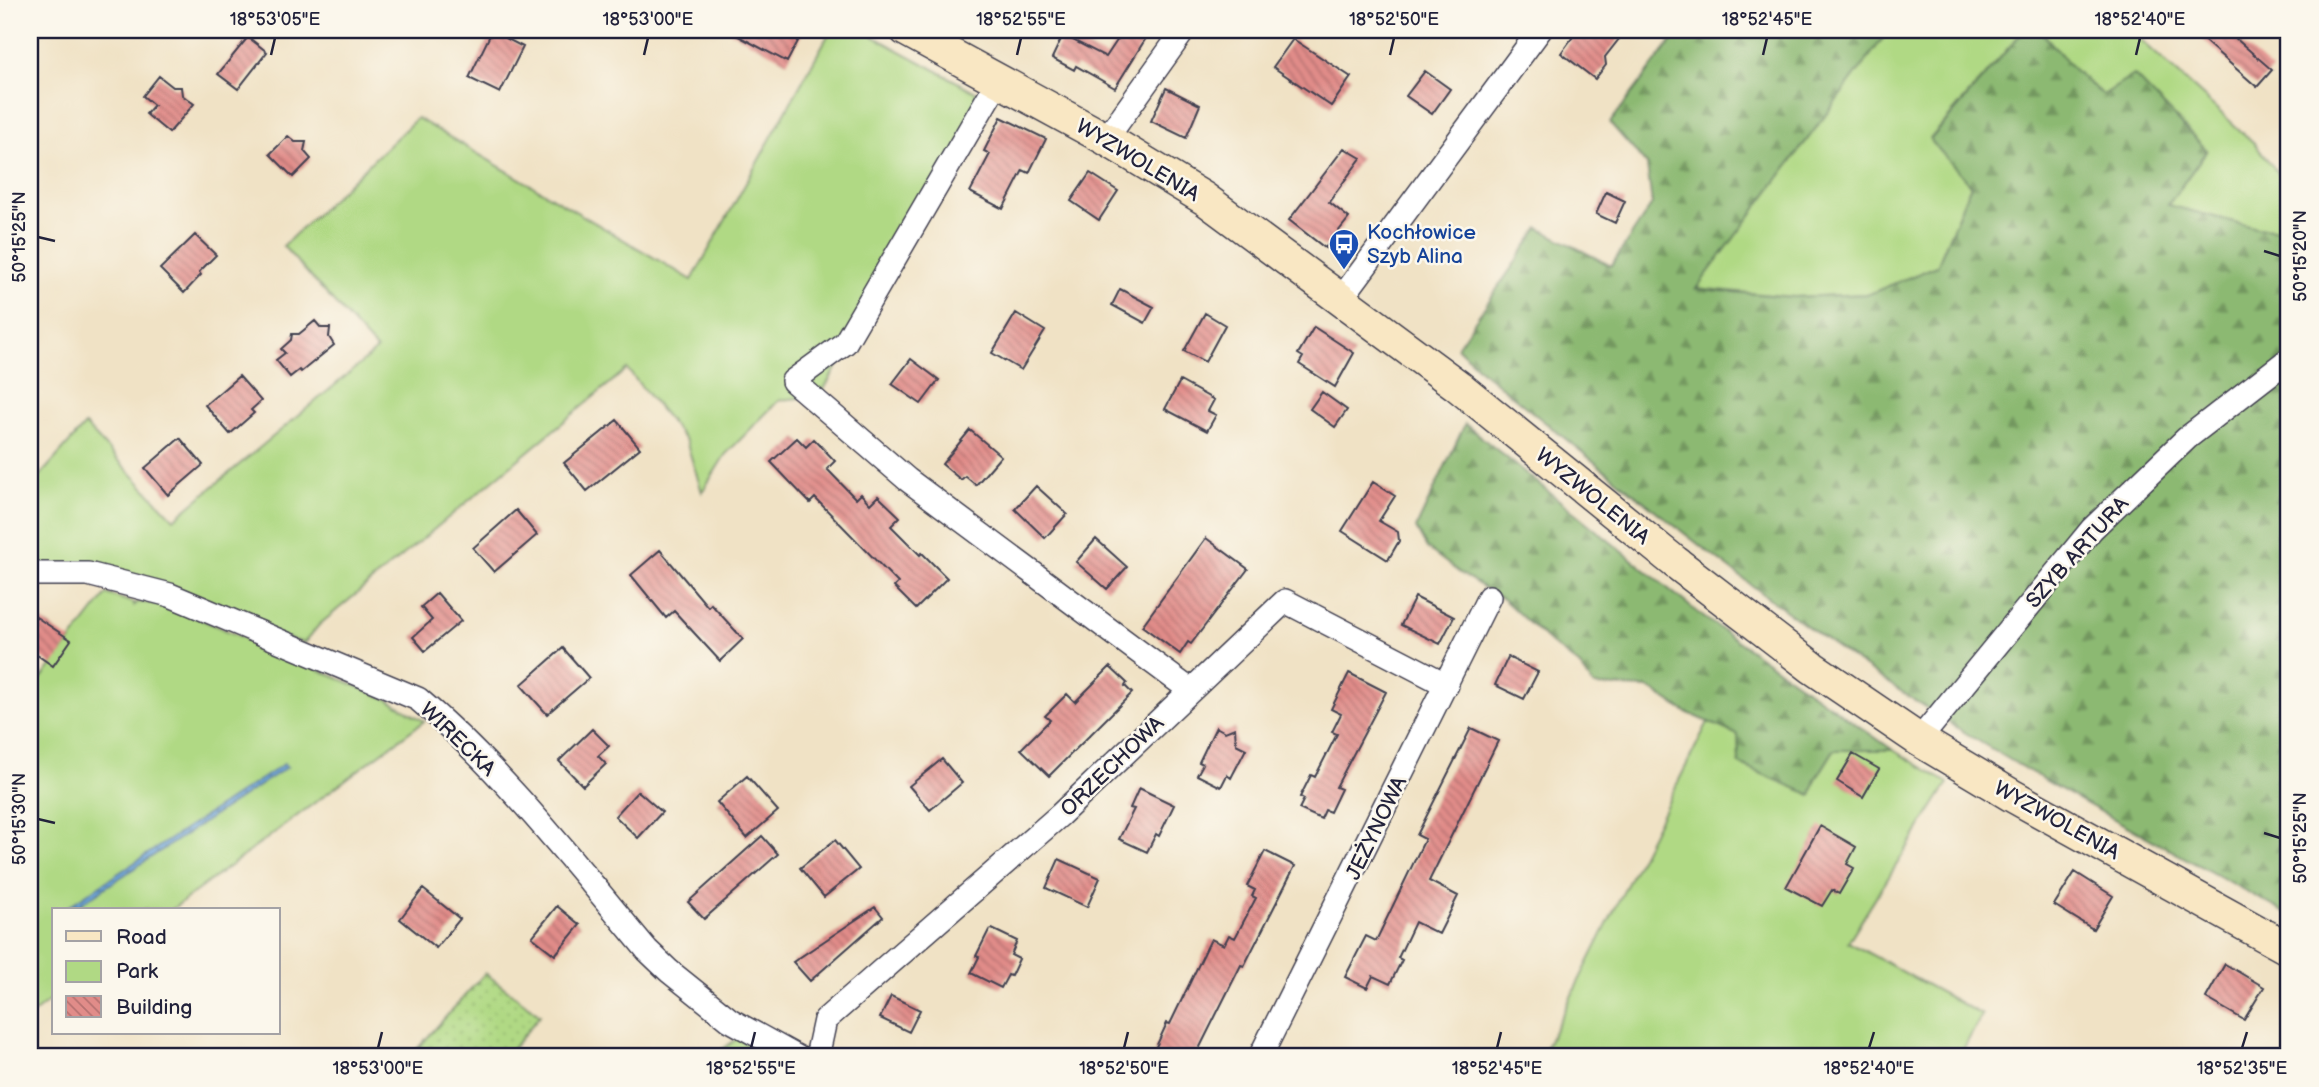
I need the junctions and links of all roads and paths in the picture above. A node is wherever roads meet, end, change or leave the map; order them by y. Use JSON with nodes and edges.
{"nodes":[{"id":1,"x":906,"y":30,"type":"edge"},
{"id":2,"x":1184,"y":30,"type":"edge"},
{"id":3,"x":1540,"y":30,"type":"edge"},
{"id":4,"x":998,"y":81,"type":"junction"},
{"id":5,"x":1105,"y":139,"type":"junction"},
{"id":6,"x":1341,"y":299,"type":"junction"},
{"id":7,"x":2289,"y":359,"type":"edge"},
{"id":8,"x":30,"y":574,"type":"edge"},
{"id":9,"x":1489,"y":597,"type":"dead end"},
{"id":10,"x":1447,"y":685,"type":"junction"},
{"id":11,"x":1190,"y":690,"type":"junction"},
{"id":12,"x":1919,"y":740,"type":"junction"},
{"id":13,"x":2289,"y":949,"type":"edge"},
{"id":14,"x":797,"y":1057,"type":"edge"},
{"id":15,"x":817,"y":1057,"type":"edge"},
{"id":16,"x":1260,"y":1057,"type":"edge"}],
"edges":[{"from":1,"to":4,"type":"street","name":"WYZWOLENIA"},
{"from":2,"to":5,"type":"street"},
{"from":3,"to":6,"type":"street"},
{"from":4,"to":5,"type":"street","name":"WYZWOLENIA"},
{"from":4,"to":11,"type":"street"},
{"from":5,"to":6,"type":"street","name":"WYZWOLENIA"},
{"from":6,"to":12,"type":"street","name":"WYZWOLENIA"},
{"from":7,"to":12,"type":"street","name":"SZYB ARTURA"},
{"from":8,"to":14,"type":"street","name":"WIRECKA"},
{"from":9,"to":10,"type":"street","name":"JEŻYNOWA"},
{"from":10,"to":11,"type":"street","name":"ORZECHOWA"},
{"from":10,"to":16,"type":"street","name":"JEŻYNOWA"},
{"from":11,"to":15,"type":"street","name":"ORZECHOWA"},
{"from":12,"to":13,"type":"street","name":"WYZWOLENIA"}]}
